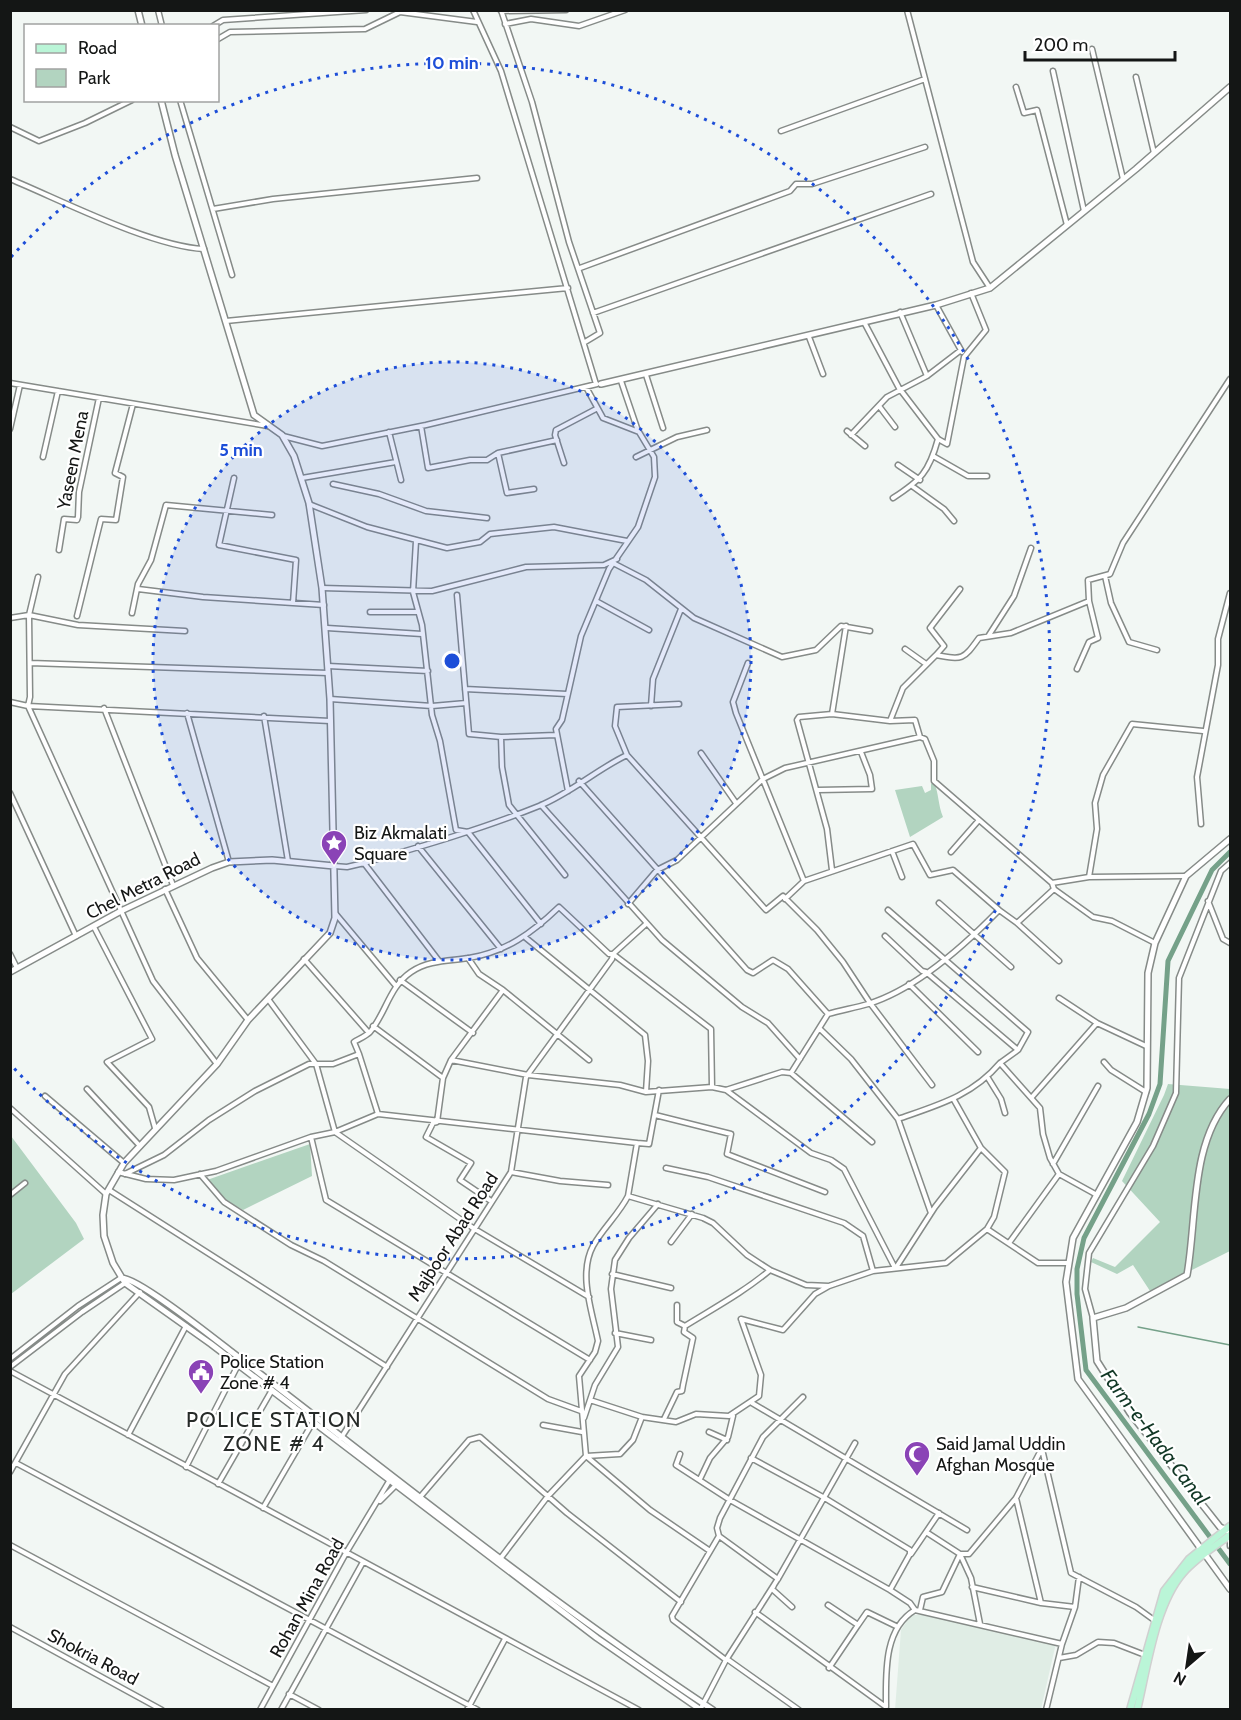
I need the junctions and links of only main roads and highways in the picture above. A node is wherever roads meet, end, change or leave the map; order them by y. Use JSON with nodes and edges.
{"nodes":[{"id":1,"x":1229,"y":1533,"type":"edge"},
{"id":2,"x":1205,"y":1550,"type":"junction"},
{"id":3,"x":1130,"y":1710,"type":"edge"},
{"id":4,"x":1137,"y":1710,"type":"edge"}],
"edges":[{"from":1,"to":2,"type":"main road"},
{"from":2,"to":3,"type":"main road"},
{"from":2,"to":4,"type":"main road"}]}
